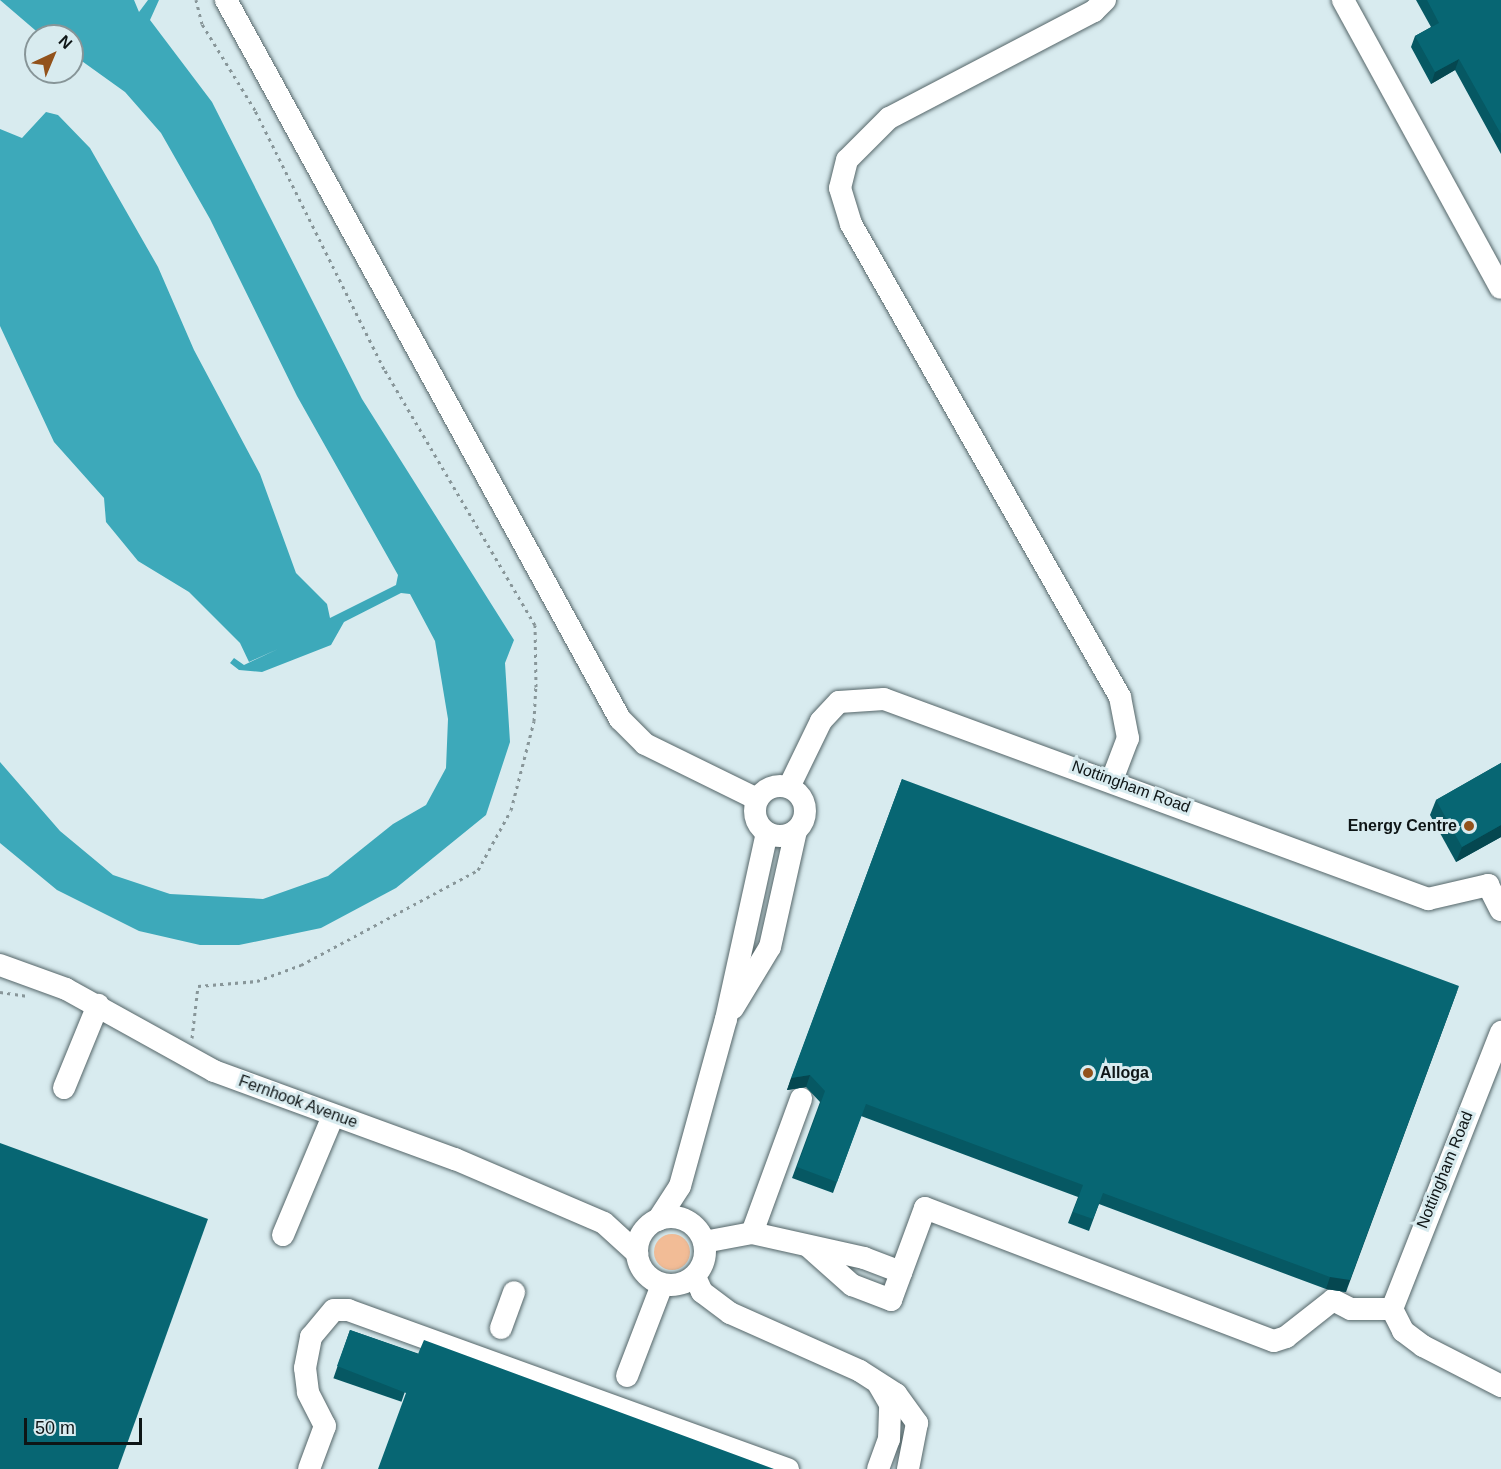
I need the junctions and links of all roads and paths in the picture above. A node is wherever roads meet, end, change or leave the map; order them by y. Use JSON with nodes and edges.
{"nodes":[{"id":1,"x":196,"y":0,"type":"edge"},
{"id":2,"x":226,"y":0,"type":"edge"},
{"id":3,"x":1105,"y":0,"type":"edge"},
{"id":4,"x":1343,"y":0,"type":"edge"},
{"id":5,"x":1501,"y":288,"type":"edge"},
{"id":6,"x":1112,"y":780,"type":"junction"},
{"id":7,"x":789,"y":787,"type":"junction"},
{"id":8,"x":757,"y":799,"type":"junction"},
{"id":9,"x":796,"y":831,"type":"junction"},
{"id":10,"x":767,"y":833,"type":"junction"},
{"id":11,"x":1495,"y":881,"type":"edge"},
{"id":12,"x":1501,"y":910,"type":"edge"},
{"id":13,"x":0,"y":965,"type":"edge"},
{"id":14,"x":98,"y":1005,"type":"junction"},
{"id":15,"x":726,"y":1019,"type":"junction"},
{"id":16,"x":1501,"y":1032,"type":"edge"},
{"id":17,"x":192,"y":1061,"type":"junction"},
{"id":18,"x":64,"y":1088,"type":"dead end"},
{"id":19,"x":801,"y":1099,"type":"dead end"},
{"id":20,"x":333,"y":1116,"type":"junction"},
{"id":21,"x":680,"y":1186,"type":"junction"},
{"id":22,"x":654,"y":1221,"type":"junction"},
{"id":23,"x":687,"y":1221,"type":"junction"},
{"id":24,"x":604,"y":1223,"type":"junction"},
{"id":25,"x":752,"y":1233,"type":"junction"},
{"id":26,"x":283,"y":1234,"type":"dead end"},
{"id":27,"x":704,"y":1242,"type":"junction"},
{"id":28,"x":808,"y":1246,"type":"junction"},
{"id":29,"x":637,"y":1253,"type":"junction"},
{"id":30,"x":901,"y":1272,"type":"junction"},
{"id":31,"x":695,"y":1277,"type":"junction"},
{"id":32,"x":662,"y":1285,"type":"junction"},
{"id":33,"x":514,"y":1292,"type":"dead end"},
{"id":34,"x":1392,"y":1309,"type":"junction"},
{"id":35,"x":501,"y":1328,"type":"dead end"},
{"id":36,"x":627,"y":1376,"type":"dead end"},
{"id":37,"x":876,"y":1381,"type":"junction"},
{"id":38,"x":1501,"y":1386,"type":"edge"},
{"id":39,"x":309,"y":1469,"type":"edge"},
{"id":40,"x":788,"y":1469,"type":"edge"},
{"id":41,"x":878,"y":1469,"type":"edge"},
{"id":42,"x":908,"y":1469,"type":"edge"}],
"edges":[{"from":1,"to":17,"type":"path"},
{"from":2,"to":8,"type":"street"},
{"from":3,"to":6,"type":"street"},
{"from":4,"to":5,"type":"street"},
{"from":6,"to":7,"type":"street","name":"Nottingham Road"},
{"from":6,"to":11,"type":"street","name":"Nottingham Road"},
{"from":7,"to":8,"type":"street"},
{"from":7,"to":9,"type":"street"},
{"from":8,"to":10,"type":"street"},
{"from":9,"to":10,"type":"street"},
{"from":9,"to":15,"type":"street"},
{"from":10,"to":15,"type":"street"},
{"from":11,"to":12,"type":"street","name":"Nottingham Road"},
{"from":13,"to":14,"type":"street","name":"Fernhook Avenue"},
{"from":14,"to":17,"type":"street","name":"Fernhook Avenue"},
{"from":14,"to":18,"type":"street"},
{"from":15,"to":21,"type":"street"},
{"from":16,"to":34,"type":"street","name":"Nottingham Road"},
{"from":17,"to":20,"type":"street","name":"Fernhook Avenue"},
{"from":19,"to":25,"type":"street"},
{"from":20,"to":24,"type":"street","name":"Fernhook Avenue"},
{"from":20,"to":26,"type":"street"},
{"from":21,"to":22,"type":"street"},
{"from":21,"to":23,"type":"street"},
{"from":22,"to":23,"type":"street"},
{"from":22,"to":24,"type":"street","name":"Fernhook Avenue"},
{"from":22,"to":29,"type":"street"},
{"from":23,"to":27,"type":"street"},
{"from":24,"to":29,"type":"street","name":"Fernhook Avenue"},
{"from":25,"to":27,"type":"street"},
{"from":25,"to":28,"type":"street"},
{"from":27,"to":31,"type":"street"},
{"from":28,"to":30,"type":"street"},
{"from":28,"to":30,"type":"street"},
{"from":29,"to":32,"type":"street"},
{"from":30,"to":34,"type":"street"},
{"from":31,"to":32,"type":"street"},
{"from":31,"to":37,"type":"street"},
{"from":32,"to":36,"type":"street"},
{"from":33,"to":35,"type":"street"},
{"from":34,"to":38,"type":"street"},
{"from":37,"to":41,"type":"street"},
{"from":37,"to":42,"type":"street"},
{"from":39,"to":40,"type":"street"}]}
